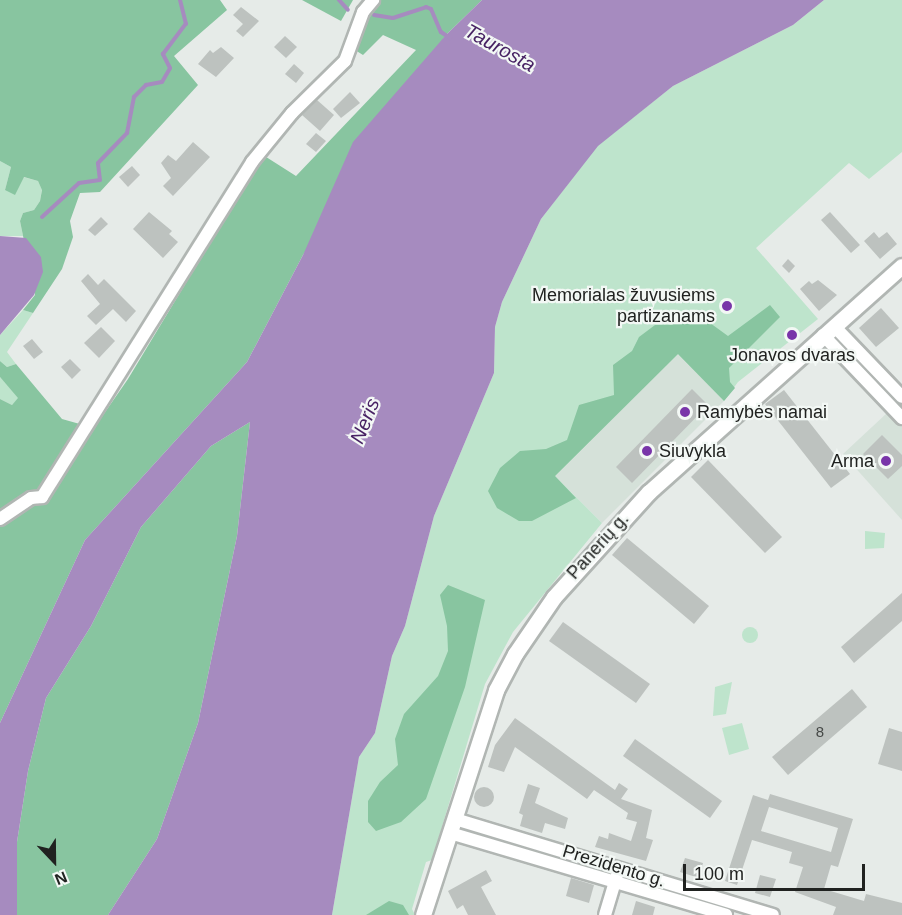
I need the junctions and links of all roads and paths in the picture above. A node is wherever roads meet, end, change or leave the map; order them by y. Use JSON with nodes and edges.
{"nodes":[{"id":1,"x":373,"y":0,"type":"edge"},
{"id":2,"x":902,"y":266,"type":"edge"},
{"id":3,"x":829,"y":330,"type":"junction"},
{"id":4,"x":902,"y":397,"type":"edge"},
{"id":5,"x":902,"y":418,"type":"edge"},
{"id":6,"x":0,"y":519,"type":"edge"},
{"id":7,"x":452,"y":826,"type":"junction"},
{"id":8,"x":619,"y":868,"type":"junction"},
{"id":9,"x":615,"y":881,"type":"junction"},
{"id":10,"x":423,"y":915,"type":"edge"},
{"id":11,"x":605,"y":915,"type":"edge"},
{"id":12,"x":726,"y":915,"type":"edge"},
{"id":13,"x":772,"y":915,"type":"edge"}],
"edges":[{"from":1,"to":6,"type":"street"},
{"from":2,"to":3,"type":"street","name":"Panerių g."},
{"from":3,"to":4,"type":"street"},
{"from":3,"to":5,"type":"street"},
{"from":3,"to":7,"type":"street","name":"Panerių g."},
{"from":7,"to":8,"type":"street","name":"Prezidento g."},
{"from":7,"to":9,"type":"street","name":"Prezidento g."},
{"from":7,"to":10,"type":"street","name":"Panerių g."},
{"from":8,"to":9,"type":"street"},
{"from":8,"to":13,"type":"street","name":"Prezidento g."},
{"from":9,"to":11,"type":"street"},
{"from":9,"to":12,"type":"street","name":"Prezidento g."}]}
